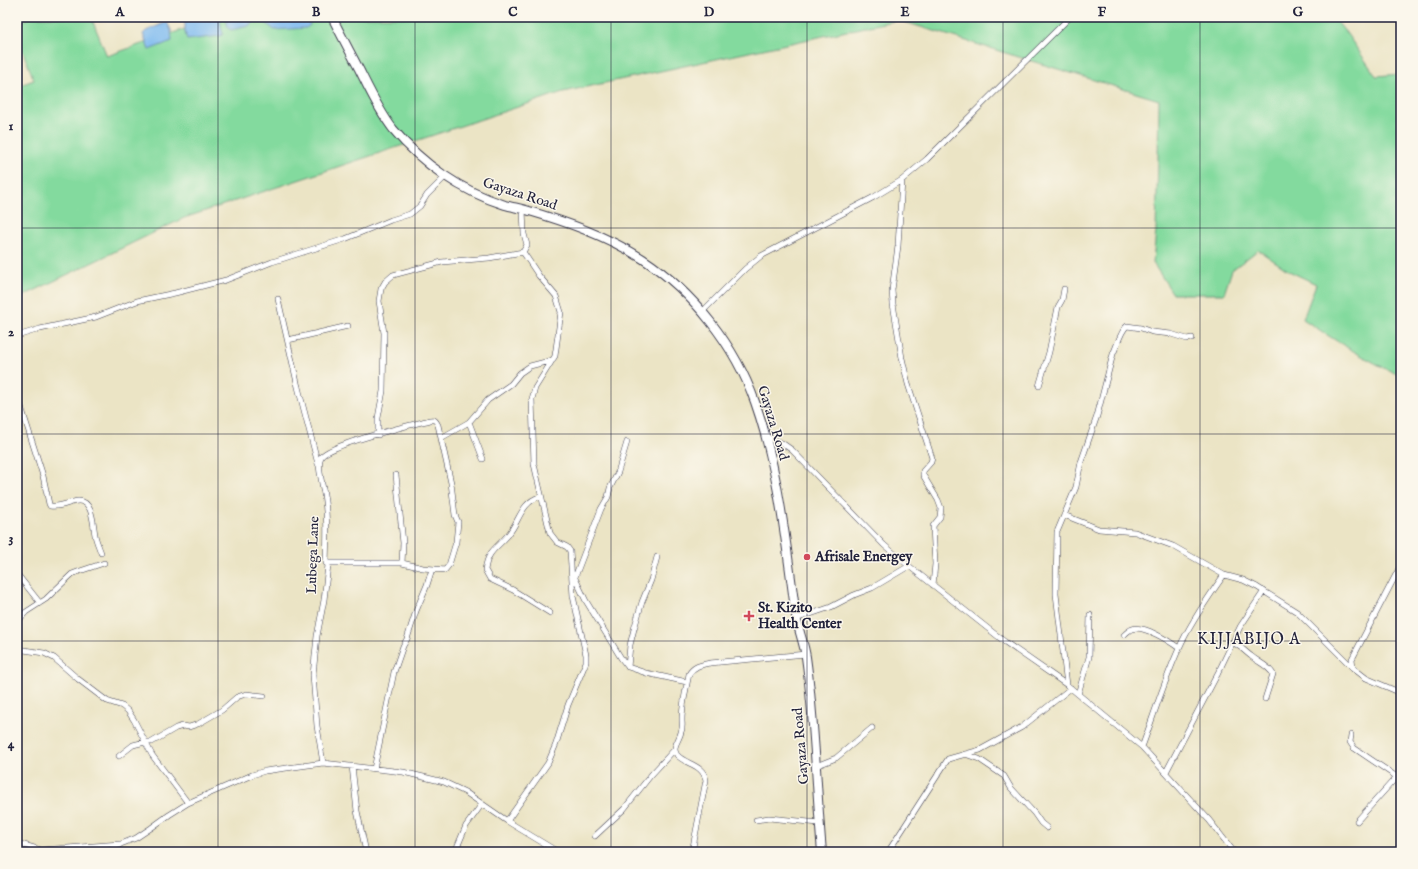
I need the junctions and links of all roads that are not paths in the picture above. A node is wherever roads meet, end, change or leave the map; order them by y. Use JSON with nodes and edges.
{"nodes":[{"id":1,"x":332,"y":17,"type":"edge"},
{"id":2,"x":1070,"y":17,"type":"edge"},
{"id":3,"x":445,"y":177,"type":"junction"},
{"id":4,"x":902,"y":180,"type":"junction"},
{"id":5,"x":523,"y":209,"type":"junction"},
{"id":6,"x":523,"y":252,"type":"junction"},
{"id":7,"x":1064,"y":289,"type":"dead end"},
{"id":8,"x":278,"y":299,"type":"dead end"},
{"id":9,"x":702,"y":312,"type":"junction"},
{"id":10,"x":348,"y":326,"type":"dead end"},
{"id":11,"x":17,"y":336,"type":"edge"},
{"id":12,"x":1192,"y":338,"type":"dead end"},
{"id":13,"x":288,"y":340,"type":"junction"},
{"id":14,"x":553,"y":360,"type":"junction"},
{"id":15,"x":1039,"y":386,"type":"dead end"},
{"id":16,"x":17,"y":394,"type":"edge"},
{"id":17,"x":468,"y":422,"type":"junction"},
{"id":18,"x":378,"y":435,"type":"junction"},
{"id":19,"x":764,"y":436,"type":"junction"},
{"id":20,"x":441,"y":438,"type":"junction"},
{"id":21,"x":626,"y":442,"type":"dead end"},
{"id":22,"x":483,"y":459,"type":"dead end"},
{"id":23,"x":319,"y":467,"type":"junction"},
{"id":24,"x":396,"y":474,"type":"dead end"},
{"id":25,"x":541,"y":496,"type":"junction"},
{"id":26,"x":1064,"y":516,"type":"junction"},
{"id":27,"x":101,"y":553,"type":"dead end"},
{"id":28,"x":657,"y":557,"type":"dead end"},
{"id":29,"x":326,"y":563,"type":"junction"},
{"id":30,"x":402,"y":563,"type":"junction"},
{"id":31,"x":104,"y":564,"type":"dead end"},
{"id":32,"x":1401,"y":564,"type":"edge"},
{"id":33,"x":909,"y":566,"type":"junction"},
{"id":34,"x":432,"y":569,"type":"junction"},
{"id":35,"x":572,"y":571,"type":"junction"},
{"id":36,"x":17,"y":574,"type":"edge"},
{"id":37,"x":1224,"y":575,"type":"junction"},
{"id":38,"x":575,"y":577,"type":"junction"},
{"id":39,"x":932,"y":585,"type":"junction"},
{"id":40,"x":1264,"y":591,"type":"junction"},
{"id":41,"x":40,"y":603,"type":"junction"},
{"id":42,"x":550,"y":613,"type":"dead end"},
{"id":43,"x":1090,"y":615,"type":"dead end"},
{"id":44,"x":796,"y":620,"type":"junction"},
{"id":45,"x":17,"y":622,"type":"edge"},
{"id":46,"x":1124,"y":635,"type":"dead end"},
{"id":47,"x":1233,"y":643,"type":"junction"},
{"id":48,"x":1179,"y":648,"type":"junction"},
{"id":49,"x":17,"y":649,"type":"edge"},
{"id":50,"x":806,"y":654,"type":"junction"},
{"id":51,"x":628,"y":667,"type":"junction"},
{"id":52,"x":1366,"y":678,"type":"junction"},
{"id":53,"x":687,"y":682,"type":"junction"},
{"id":54,"x":1069,"y":687,"type":"junction"},
{"id":55,"x":1401,"y":693,"type":"edge"},
{"id":56,"x":1078,"y":694,"type":"junction"},
{"id":57,"x":264,"y":696,"type":"dead end"},
{"id":58,"x":1265,"y":699,"type":"dead end"},
{"id":59,"x":872,"y":728,"type":"dead end"},
{"id":60,"x":1351,"y":736,"type":"dead end"},
{"id":61,"x":145,"y":742,"type":"junction"},
{"id":62,"x":1142,"y":747,"type":"junction"},
{"id":63,"x":675,"y":749,"type":"junction"},
{"id":64,"x":964,"y":754,"type":"junction"},
{"id":65,"x":119,"y":756,"type":"dead end"},
{"id":66,"x":323,"y":763,"type":"junction"},
{"id":67,"x":352,"y":766,"type":"junction"},
{"id":68,"x":816,"y":766,"type":"junction"},
{"id":69,"x":374,"y":769,"type":"junction"},
{"id":70,"x":1166,"y":772,"type":"junction"},
{"id":71,"x":1401,"y":772,"type":"edge"},
{"id":72,"x":1397,"y":777,"type":"junction"},
{"id":73,"x":188,"y":803,"type":"junction"},
{"id":74,"x":482,"y":804,"type":"junction"},
{"id":75,"x":756,"y":820,"type":"dead end"},
{"id":76,"x":507,"y":821,"type":"junction"},
{"id":77,"x":1357,"y":821,"type":"dead end"},
{"id":78,"x":819,"y":823,"type":"junction"},
{"id":79,"x":1047,"y":828,"type":"dead end"},
{"id":80,"x":595,"y":836,"type":"dead end"},
{"id":81,"x":17,"y":843,"type":"edge"},
{"id":82,"x":121,"y":844,"type":"junction"},
{"id":83,"x":109,"y":852,"type":"edge"},
{"id":84,"x":366,"y":852,"type":"edge"},
{"id":85,"x":455,"y":852,"type":"edge"},
{"id":86,"x":558,"y":852,"type":"edge"},
{"id":87,"x":692,"y":852,"type":"edge"},
{"id":88,"x":822,"y":852,"type":"edge"},
{"id":89,"x":888,"y":852,"type":"edge"},
{"id":90,"x":1234,"y":852,"type":"edge"}],
"edges":[{"from":1,"to":3,"type":"main road","name":"Gayaza Road"},
{"from":2,"to":4,"type":"street"},
{"from":3,"to":5,"type":"main road","name":"Gayaza Road"},
{"from":3,"to":11,"type":"street"},
{"from":4,"to":9,"type":"street"},
{"from":4,"to":39,"type":"street"},
{"from":5,"to":6,"type":"street"},
{"from":5,"to":9,"type":"main road","name":"Gayaza Road"},
{"from":6,"to":14,"type":"street"},
{"from":6,"to":18,"type":"street"},
{"from":7,"to":15,"type":"street"},
{"from":8,"to":13,"type":"street","name":"Lubega Lane"},
{"from":9,"to":19,"type":"main road","name":"Gayaza Road"},
{"from":10,"to":13,"type":"street"},
{"from":12,"to":26,"type":"street"},
{"from":13,"to":23,"type":"street","name":"Lubega Lane"},
{"from":14,"to":17,"type":"street"},
{"from":14,"to":25,"type":"street"},
{"from":16,"to":27,"type":"street"},
{"from":17,"to":20,"type":"street"},
{"from":17,"to":22,"type":"street"},
{"from":18,"to":20,"type":"street"},
{"from":18,"to":23,"type":"street"},
{"from":19,"to":33,"type":"street"},
{"from":19,"to":44,"type":"main road","name":"Gayaza Road"},
{"from":20,"to":34,"type":"street"},
{"from":21,"to":38,"type":"street"},
{"from":23,"to":29,"type":"street","name":"Lubega Lane"},
{"from":24,"to":30,"type":"street"},
{"from":25,"to":35,"type":"street"},
{"from":25,"to":42,"type":"street"},
{"from":26,"to":37,"type":"street"},
{"from":26,"to":54,"type":"street"},
{"from":28,"to":51,"type":"street"},
{"from":29,"to":30,"type":"street"},
{"from":29,"to":66,"type":"street","name":"Lubega Lane"},
{"from":30,"to":34,"type":"street"},
{"from":31,"to":41,"type":"street"},
{"from":32,"to":52,"type":"street"},
{"from":33,"to":39,"type":"street"},
{"from":33,"to":44,"type":"street"},
{"from":34,"to":69,"type":"street"},
{"from":35,"to":38,"type":"street"},
{"from":35,"to":76,"type":"street"},
{"from":36,"to":41,"type":"street"},
{"from":37,"to":40,"type":"street"},
{"from":37,"to":48,"type":"street"},
{"from":38,"to":51,"type":"street"},
{"from":39,"to":54,"type":"street"},
{"from":40,"to":47,"type":"street"},
{"from":40,"to":52,"type":"street"},
{"from":41,"to":45,"type":"street"},
{"from":43,"to":56,"type":"street"},
{"from":44,"to":50,"type":"main road","name":"Gayaza Road"},
{"from":46,"to":48,"type":"street"},
{"from":47,"to":58,"type":"street"},
{"from":47,"to":70,"type":"street"},
{"from":48,"to":62,"type":"street"},
{"from":49,"to":61,"type":"street"},
{"from":50,"to":53,"type":"street"},
{"from":50,"to":68,"type":"main road","name":"Gayaza Road"},
{"from":51,"to":53,"type":"street"},
{"from":52,"to":55,"type":"street"},
{"from":53,"to":63,"type":"street"},
{"from":54,"to":56,"type":"street"},
{"from":54,"to":64,"type":"street"},
{"from":56,"to":62,"type":"street"},
{"from":57,"to":61,"type":"street"},
{"from":59,"to":68,"type":"street"},
{"from":60,"to":72,"type":"street"},
{"from":61,"to":65,"type":"street"},
{"from":61,"to":73,"type":"street"},
{"from":62,"to":70,"type":"street"},
{"from":63,"to":80,"type":"street"},
{"from":63,"to":87,"type":"street"},
{"from":64,"to":79,"type":"street"},
{"from":64,"to":89,"type":"street"},
{"from":66,"to":67,"type":"street"},
{"from":66,"to":73,"type":"street"},
{"from":67,"to":69,"type":"street"},
{"from":67,"to":84,"type":"street"},
{"from":68,"to":78,"type":"main road","name":"Gayaza Road"},
{"from":69,"to":74,"type":"street"},
{"from":70,"to":90,"type":"street"},
{"from":71,"to":72,"type":"street"},
{"from":72,"to":77,"type":"street"},
{"from":73,"to":82,"type":"street"},
{"from":74,"to":76,"type":"street"},
{"from":74,"to":85,"type":"street"},
{"from":75,"to":78,"type":"street"},
{"from":76,"to":86,"type":"street"},
{"from":78,"to":88,"type":"main road","name":"Gayaza Road"},
{"from":81,"to":82,"type":"street"},
{"from":82,"to":83,"type":"street"}]}
